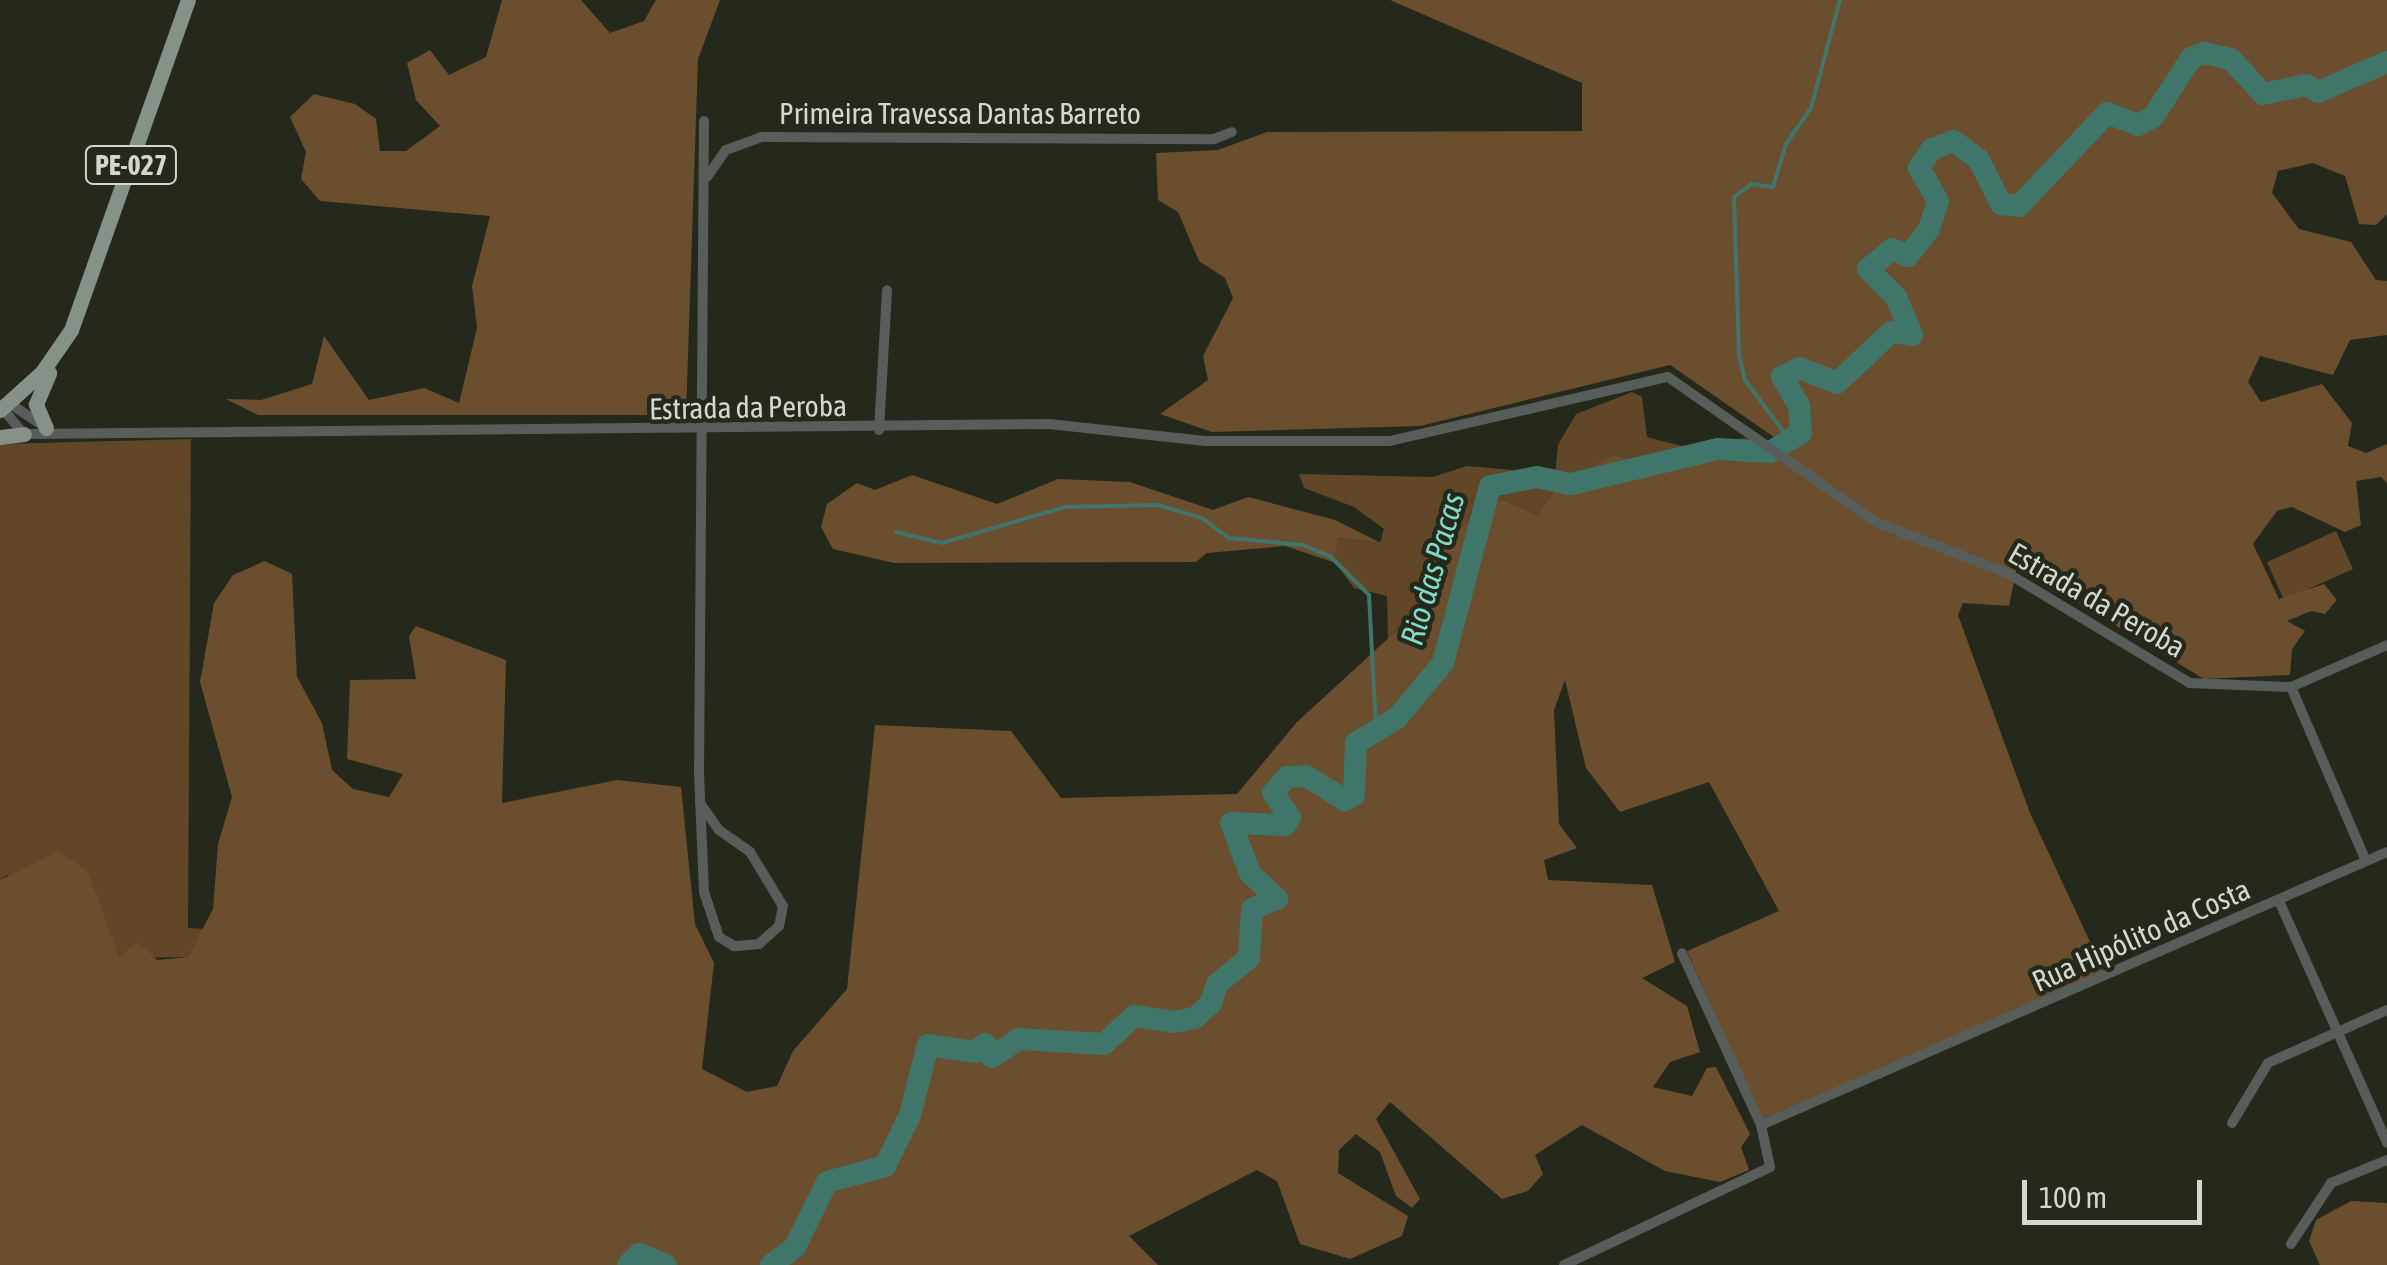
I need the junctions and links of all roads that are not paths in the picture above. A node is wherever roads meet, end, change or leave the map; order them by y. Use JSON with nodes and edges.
{"nodes":[{"id":1,"x":188,"y":0,"type":"edge"},
{"id":2,"x":704,"y":122,"type":"dead end"},
{"id":3,"x":1232,"y":132,"type":"dead end"},
{"id":4,"x":705,"y":180,"type":"junction"},
{"id":5,"x":887,"y":290,"type":"dead end"},
{"id":6,"x":71,"y":330,"type":"junction"},
{"id":7,"x":4,"y":407,"type":"edge"},
{"id":8,"x":46,"y":428,"type":"junction"},
{"id":9,"x":879,"y":430,"type":"junction"},
{"id":10,"x":24,"y":434,"type":"junction"},
{"id":11,"x":702,"y":434,"type":"junction"},
{"id":12,"x":70,"y":435,"type":"junction"},
{"id":13,"x":0,"y":437,"type":"edge"},
{"id":14,"x":2387,"y":645,"type":"edge"},
{"id":15,"x":2291,"y":687,"type":"junction"},
{"id":16,"x":700,"y":803,"type":"junction"},
{"id":17,"x":2387,"y":852,"type":"edge"},
{"id":18,"x":2366,"y":861,"type":"junction"},
{"id":19,"x":2279,"y":902,"type":"junction"},
{"id":20,"x":1682,"y":953,"type":"dead end"},
{"id":21,"x":2387,"y":1010,"type":"edge"},
{"id":22,"x":2337,"y":1030,"type":"junction"},
{"id":23,"x":2232,"y":1123,"type":"dead end"},
{"id":24,"x":1761,"y":1126,"type":"junction"},
{"id":25,"x":2387,"y":1143,"type":"edge"},
{"id":26,"x":2387,"y":1160,"type":"edge"},
{"id":27,"x":2291,"y":1244,"type":"dead end"},
{"id":28,"x":1564,"y":1265,"type":"edge"}],
"edges":[{"from":1,"to":6,"type":"main road","number":"PE-027"},
{"from":2,"to":4,"type":"street"},
{"from":3,"to":4,"type":"street","name":"Primeira Travessa Dantas Barreto"},
{"from":4,"to":11,"type":"street"},
{"from":5,"to":9,"type":"street"},
{"from":6,"to":7,"type":"main road","number":"PE-027"},
{"from":6,"to":8,"type":"main road"},
{"from":7,"to":8,"type":"street"},
{"from":7,"to":10,"type":"street"},
{"from":8,"to":12,"type":"street"},
{"from":9,"to":11,"type":"street","name":"Estrada da Peroba"},
{"from":9,"to":15,"type":"street","name":"Estrada da Peroba"},
{"from":10,"to":12,"type":"street","name":"Estrada da Peroba"},
{"from":10,"to":13,"type":"main road"},
{"from":11,"to":12,"type":"street","name":"Estrada da Peroba"},
{"from":11,"to":16,"type":"street"},
{"from":14,"to":15,"type":"street","name":"Estrada da Peroba"},
{"from":15,"to":18,"type":"street"},
{"from":16,"to":16,"type":"street"},
{"from":17,"to":18,"type":"street","name":"Rua Hipólito da Costa"},
{"from":18,"to":19,"type":"street","name":"Rua Hipólito da Costa"},
{"from":19,"to":22,"type":"street"},
{"from":19,"to":24,"type":"street","name":"Rua Hipólito da Costa"},
{"from":20,"to":24,"type":"street"},
{"from":21,"to":22,"type":"street"},
{"from":22,"to":23,"type":"street"},
{"from":22,"to":25,"type":"street"},
{"from":24,"to":28,"type":"street"},
{"from":26,"to":27,"type":"street"}]}
